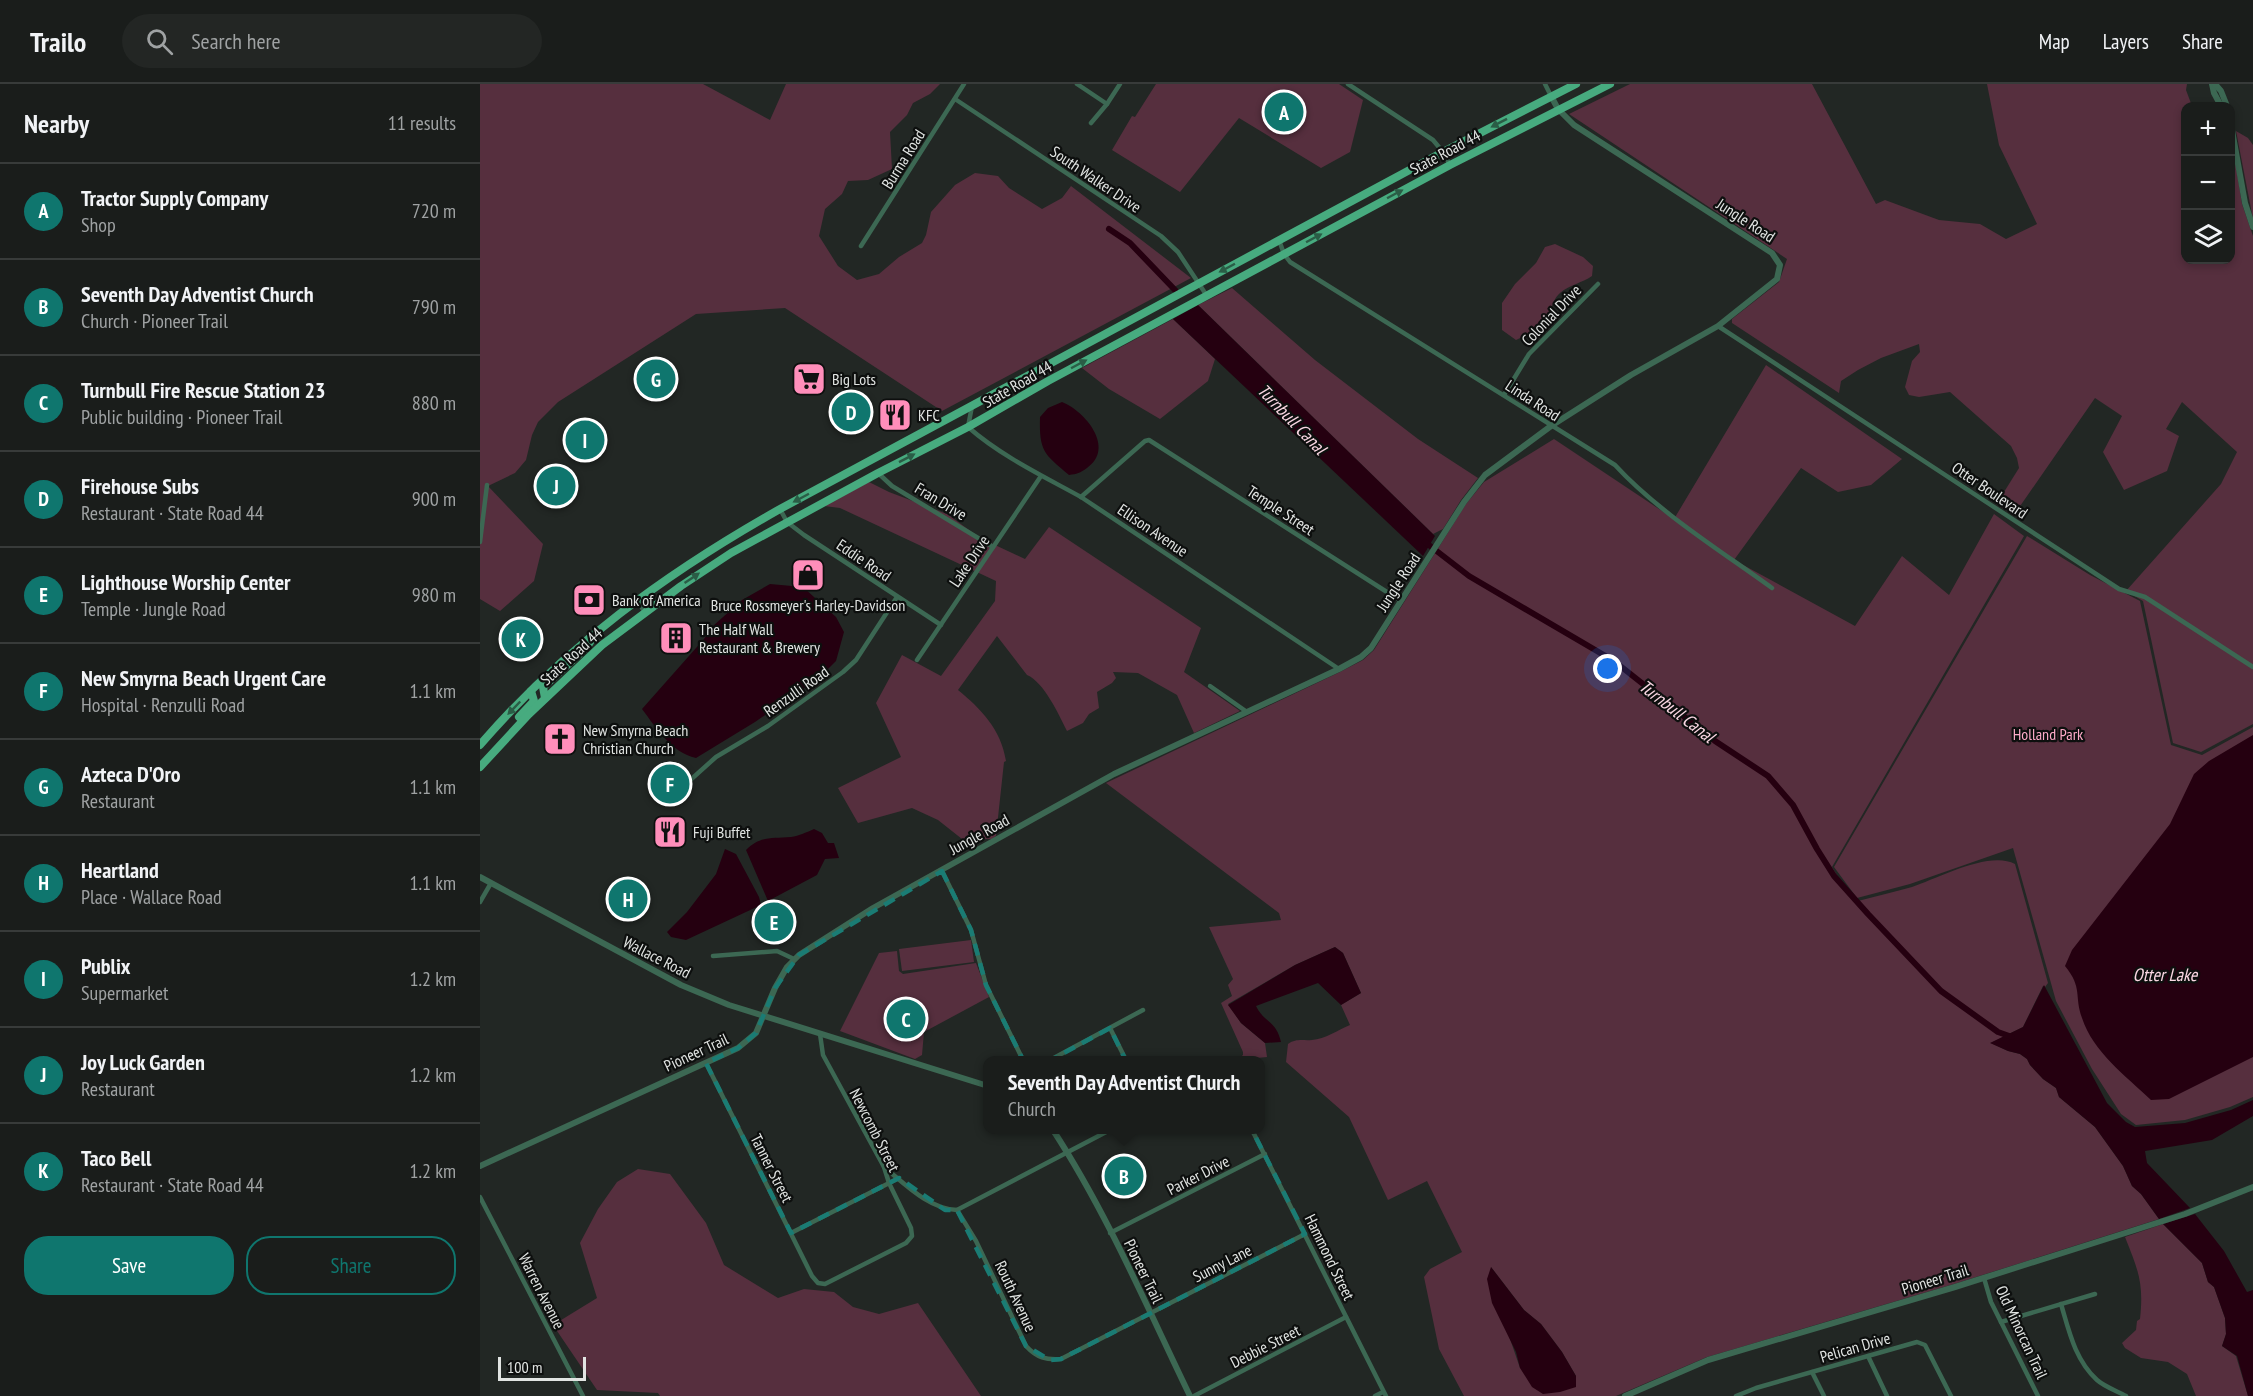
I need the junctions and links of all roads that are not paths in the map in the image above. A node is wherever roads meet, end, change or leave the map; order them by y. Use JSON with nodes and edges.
{"nodes":[{"id":1,"x":964,"y":84,"type":"edge"},
{"id":2,"x":1077,"y":84,"type":"edge"},
{"id":3,"x":1120,"y":84,"type":"edge"},
{"id":4,"x":1348,"y":84,"type":"edge"},
{"id":5,"x":1545,"y":84,"type":"edge"},
{"id":6,"x":1576,"y":84,"type":"edge"},
{"id":7,"x":1610,"y":84,"type":"edge"},
{"id":8,"x":2214,"y":84,"type":"edge"},
{"id":9,"x":1551,"y":96,"type":"junction"},
{"id":10,"x":955,"y":99,"type":"junction"},
{"id":11,"x":2219,"y":102,"type":"edge"},
{"id":12,"x":2225,"y":102,"type":"edge"},
{"id":13,"x":1107,"y":104,"type":"junction"},
{"id":14,"x":1558,"y":109,"type":"junction"},
{"id":15,"x":1091,"y":123,"type":"dead end"},
{"id":16,"x":2235,"y":148,"type":"edge"},
{"id":17,"x":1443,"y":152,"type":"junction"},
{"id":18,"x":1450,"y":165,"type":"junction"},
{"id":19,"x":2253,"y":227,"type":"edge"},
{"id":20,"x":1279,"y":240,"type":"junction"},
{"id":21,"x":861,"y":246,"type":"dead end"},
{"id":22,"x":1284,"y":254,"type":"junction"},
{"id":23,"x":1197,"y":284,"type":"junction"},
{"id":24,"x":1598,"y":284,"type":"dead end"},
{"id":25,"x":1207,"y":296,"type":"junction"},
{"id":26,"x":1718,"y":326,"type":"junction"},
{"id":27,"x":1040,"y":369,"type":"junction"},
{"id":28,"x":1048,"y":381,"type":"junction"},
{"id":29,"x":1504,"y":395,"type":"junction"},
{"id":30,"x":972,"y":406,"type":"junction"},
{"id":31,"x":1551,"y":426,"type":"junction"},
{"id":32,"x":969,"y":427,"type":"junction"},
{"id":33,"x":878,"y":473,"type":"junction"},
{"id":34,"x":1041,"y":476,"type":"junction"},
{"id":35,"x":488,"y":484,"type":"dead end"},
{"id":36,"x":1081,"y":497,"type":"junction"},
{"id":37,"x":780,"y":509,"type":"junction"},
{"id":38,"x":787,"y":522,"type":"junction"},
{"id":39,"x":480,"y":542,"type":"edge"},
{"id":40,"x":993,"y":547,"type":"junction"},
{"id":41,"x":1772,"y":588,"type":"dead end"},
{"id":42,"x":897,"y":597,"type":"junction"},
{"id":43,"x":636,"y":600,"type":"junction"},
{"id":44,"x":1401,"y":601,"type":"junction"},
{"id":45,"x":645,"y":612,"type":"junction"},
{"id":46,"x":941,"y":625,"type":"junction"},
{"id":47,"x":598,"y":630,"type":"junction"},
{"id":48,"x":917,"y":660,"type":"dead end"},
{"id":49,"x":2253,"y":667,"type":"edge"},
{"id":50,"x":1339,"y":669,"type":"junction"},
{"id":51,"x":1210,"y":686,"type":"dead end"},
{"id":52,"x":531,"y":691,"type":"junction"},
{"id":53,"x":545,"y":698,"type":"junction"},
{"id":54,"x":1247,"y":712,"type":"junction"},
{"id":55,"x":480,"y":745,"type":"edge"},
{"id":56,"x":481,"y":766,"type":"edge"},
{"id":57,"x":687,"y":783,"type":"dead end"},
{"id":58,"x":942,"y":871,"type":"junction"},
{"id":59,"x":480,"y":877,"type":"edge"},
{"id":60,"x":491,"y":883,"type":"junction"},
{"id":61,"x":480,"y":902,"type":"edge"},
{"id":62,"x":713,"y":956,"type":"dead end"},
{"id":63,"x":794,"y":959,"type":"junction"},
{"id":64,"x":1143,"y":1010,"type":"dead end"},
{"id":65,"x":764,"y":1016,"type":"junction"},
{"id":66,"x":1110,"y":1028,"type":"junction"},
{"id":67,"x":820,"y":1034,"type":"junction"},
{"id":68,"x":1021,"y":1056,"type":"edge"},
{"id":69,"x":1058,"y":1056,"type":"edge"},
{"id":70,"x":1124,"y":1056,"type":"edge"},
{"id":71,"x":706,"y":1063,"type":"junction"},
{"id":72,"x":983,"y":1085,"type":"edge"},
{"id":73,"x":1056,"y":1134,"type":"edge"},
{"id":74,"x":1103,"y":1134,"type":"edge"},
{"id":75,"x":1254,"y":1134,"type":"edge"},
{"id":76,"x":1068,"y":1153,"type":"junction"},
{"id":77,"x":1265,"y":1154,"type":"junction"},
{"id":78,"x":480,"y":1166,"type":"edge"},
{"id":79,"x":884,"y":1167,"type":"junction"},
{"id":80,"x":899,"y":1178,"type":"junction"},
{"id":81,"x":889,"y":1183,"type":"junction"},
{"id":82,"x":2253,"y":1187,"type":"edge"},
{"id":83,"x":480,"y":1197,"type":"edge"},
{"id":84,"x":957,"y":1210,"type":"junction"},
{"id":85,"x":791,"y":1233,"type":"junction"},
{"id":86,"x":1110,"y":1233,"type":"junction"},
{"id":87,"x":1305,"y":1234,"type":"junction"},
{"id":88,"x":1984,"y":1278,"type":"junction"},
{"id":89,"x":818,"y":1283,"type":"joint"},
{"id":90,"x":2095,"y":1294,"type":"dead end"},
{"id":91,"x":2061,"y":1304,"type":"junction"},
{"id":92,"x":1150,"y":1313,"type":"junction"},
{"id":93,"x":1346,"y":1317,"type":"junction"},
{"id":94,"x":2001,"y":1322,"type":"junction"},
{"id":95,"x":1868,"y":1356,"type":"junction"},
{"id":96,"x":1812,"y":1372,"type":"junction"},
{"id":97,"x":1756,"y":1388,"type":"junction"},
{"id":98,"x":1384,"y":1394,"type":"edge"},
{"id":99,"x":583,"y":1396,"type":"edge"},
{"id":100,"x":1192,"y":1396,"type":"edge"},
{"id":101,"x":1375,"y":1396,"type":"edge"},
{"id":102,"x":1625,"y":1396,"type":"edge"},
{"id":103,"x":1736,"y":1396,"type":"edge"},
{"id":104,"x":1760,"y":1396,"type":"edge"},
{"id":105,"x":1824,"y":1396,"type":"edge"},
{"id":106,"x":1887,"y":1396,"type":"edge"},
{"id":107,"x":1951,"y":1396,"type":"edge"},
{"id":108,"x":2038,"y":1396,"type":"edge"},
{"id":109,"x":2126,"y":1396,"type":"edge"}],
"edges":[{"from":1,"to":10,"type":"street","name":"Burma Road"},
{"from":2,"to":13,"type":"street"},
{"from":3,"to":13,"type":"street"},
{"from":4,"to":17,"type":"street"},
{"from":5,"to":9,"type":"street"},
{"from":6,"to":9,"type":"main road","name":"State Road 44"},
{"from":7,"to":14,"type":"main road","name":"State Road 44"},
{"from":8,"to":11,"type":"street"},
{"from":8,"to":12,"type":"street"},
{"from":9,"to":14,"type":"street","name":"Jungle Road"},
{"from":9,"to":17,"type":"main road","name":"State Road 44","one_way":true},
{"from":10,"to":21,"type":"street","name":"Burma Road"},
{"from":10,"to":23,"type":"street","name":"South Walker Drive"},
{"from":13,"to":15,"type":"street"},
{"from":14,"to":18,"type":"main road","name":"State Road 44"},
{"from":14,"to":26,"type":"street","name":"Jungle Road"},
{"from":16,"to":19,"type":"street"},
{"from":17,"to":18,"type":"street"},
{"from":17,"to":20,"type":"main road","name":"State Road 44"},
{"from":22,"to":18,"type":"main road","name":"State Road 44","one_way":true},
{"from":20,"to":22,"type":"street"},
{"from":20,"to":23,"type":"main road","name":"State Road 44","one_way":true},
{"from":22,"to":25,"type":"main road","name":"State Road 44"},
{"from":22,"to":29,"type":"street","name":"Linda Road"},
{"from":23,"to":25,"type":"street","name":"South Walker Drive"},
{"from":23,"to":27,"type":"main road","name":"State Road 44"},
{"from":24,"to":29,"type":"street","name":"Colonial Drive"},
{"from":28,"to":25,"type":"main road","name":"State Road 44","one_way":true},
{"from":26,"to":31,"type":"street","name":"Jungle Road"},
{"from":26,"to":49,"type":"street","name":"Otter Boulevard"},
{"from":27,"to":28,"type":"main road"},
{"from":27,"to":30,"type":"main road","name":"State Road 44"},
{"from":28,"to":32,"type":"main road","name":"State Road 44"},
{"from":29,"to":31,"type":"street","name":"Linda Road"},
{"from":30,"to":32,"type":"street"},
{"from":30,"to":37,"type":"main road","name":"State Road 44","one_way":true},
{"from":31,"to":41,"type":"street","name":"Linda Road"},
{"from":31,"to":44,"type":"street","name":"Jungle Road"},
{"from":33,"to":32,"type":"main road","name":"State Road 44","one_way":true},
{"from":32,"to":34,"type":"street","name":"Ellison Avenue"},
{"from":33,"to":38,"type":"main road","name":"State Road 44"},
{"from":33,"to":40,"type":"street","name":"Fran Drive"},
{"from":34,"to":36,"type":"street","name":"Ellison Avenue"},
{"from":34,"to":40,"type":"street","name":"Lake Drive"},
{"from":35,"to":39,"type":"street"},
{"from":36,"to":44,"type":"street","name":"Temple Street"},
{"from":36,"to":50,"type":"street","name":"Ellison Avenue"},
{"from":37,"to":38,"type":"street","name":"Eddie Road"},
{"from":37,"to":43,"type":"main road","name":"State Road 44"},
{"from":38,"to":42,"type":"street","name":"Eddie Road"},
{"from":45,"to":38,"type":"main road","name":"State Road 44","one_way":true},
{"from":40,"to":46,"type":"street","name":"Lake Drive"},
{"from":42,"to":46,"type":"street","name":"Eddie Road"},
{"from":42,"to":57,"type":"street","name":"Renzulli Road"},
{"from":43,"to":45,"type":"street"},
{"from":43,"to":47,"type":"main road","name":"State Road 44"},
{"from":44,"to":50,"type":"street","name":"Jungle Road"},
{"from":45,"to":53,"type":"main road","name":"State Road 44"},
{"from":46,"to":48,"type":"street","name":"Lake Drive"},
{"from":47,"to":52,"type":"main road","name":"State Road 44"},
{"from":47,"to":53,"type":"main road"},
{"from":50,"to":54,"type":"street","name":"Jungle Road"},
{"from":51,"to":54,"type":"street"},
{"from":52,"to":55,"type":"main road","name":"State Road 44","one_way":true},
{"from":52,"to":56,"type":"main road"},
{"from":53,"to":56,"type":"main road","name":"State Road 44"},
{"from":54,"to":58,"type":"street","name":"Jungle Road"},
{"from":58,"to":63,"type":"street","name":"Jungle Road"},
{"from":58,"to":68,"type":"street"},
{"from":59,"to":60,"type":"street","name":"Wallace Road"},
{"from":60,"to":61,"type":"street"},
{"from":60,"to":65,"type":"street","name":"Wallace Road"},
{"from":62,"to":63,"type":"street"},
{"from":63,"to":65,"type":"street","name":"Jungle Road"},
{"from":64,"to":66,"type":"street"},
{"from":65,"to":67,"type":"street"},
{"from":65,"to":71,"type":"street","name":"Pioneer Trail"},
{"from":66,"to":69,"type":"street"},
{"from":66,"to":70,"type":"street"},
{"from":67,"to":72,"type":"street"},
{"from":67,"to":79,"type":"street","name":"Newcomb Street"},
{"from":71,"to":78,"type":"street","name":"Pioneer Trail"},
{"from":71,"to":85,"type":"street","name":"Tanner Street"},
{"from":73,"to":76,"type":"street","name":"Pioneer Trail"},
{"from":74,"to":76,"type":"street"},
{"from":75,"to":77,"type":"street","name":"Hammond Street"},
{"from":76,"to":84,"type":"street"},
{"from":76,"to":86,"type":"street","name":"Pioneer Trail"},
{"from":77,"to":86,"type":"street","name":"Parker Drive"},
{"from":77,"to":87,"type":"street","name":"Hammond Street"},
{"from":79,"to":80,"type":"street"},
{"from":79,"to":81,"type":"street","name":"Newcomb Street"},
{"from":80,"to":81,"type":"street"},
{"from":80,"to":84,"type":"street"},
{"from":81,"to":85,"type":"street"},
{"from":81,"to":89,"type":"street","name":"Newcomb Street"},
{"from":82,"to":88,"type":"street","name":"Pioneer Trail"},
{"from":83,"to":99,"type":"street","name":"Warren Avenue"},
{"from":84,"to":92,"type":"street","name":"Routh Avenue"},
{"from":85,"to":89,"type":"street","name":"Tanner Street"},
{"from":86,"to":92,"type":"street","name":"Pioneer Trail"},
{"from":87,"to":92,"type":"street","name":"Sunny Lane"},
{"from":87,"to":93,"type":"street","name":"Hammond Street"},
{"from":88,"to":94,"type":"street","name":"Old Minorcan Trail"},
{"from":88,"to":102,"type":"street","name":"Pioneer Trail"},
{"from":90,"to":91,"type":"street"},
{"from":91,"to":94,"type":"street"},
{"from":91,"to":109,"type":"street"},
{"from":92,"to":100,"type":"street","name":"Pioneer Trail"},
{"from":93,"to":98,"type":"street","name":"Hammond Street"},
{"from":93,"to":100,"type":"street","name":"Debbie Street"},
{"from":94,"to":108,"type":"street","name":"Old Minorcan Trail"},
{"from":95,"to":96,"type":"street","name":"Pelican Drive"},
{"from":95,"to":106,"type":"street"},
{"from":95,"to":107,"type":"street","name":"Pelican Drive"},
{"from":96,"to":97,"type":"street","name":"Pelican Drive"},
{"from":96,"to":105,"type":"street"},
{"from":97,"to":103,"type":"street","name":"Pelican Drive"},
{"from":97,"to":104,"type":"street"},
{"from":98,"to":101,"type":"street"}]}
